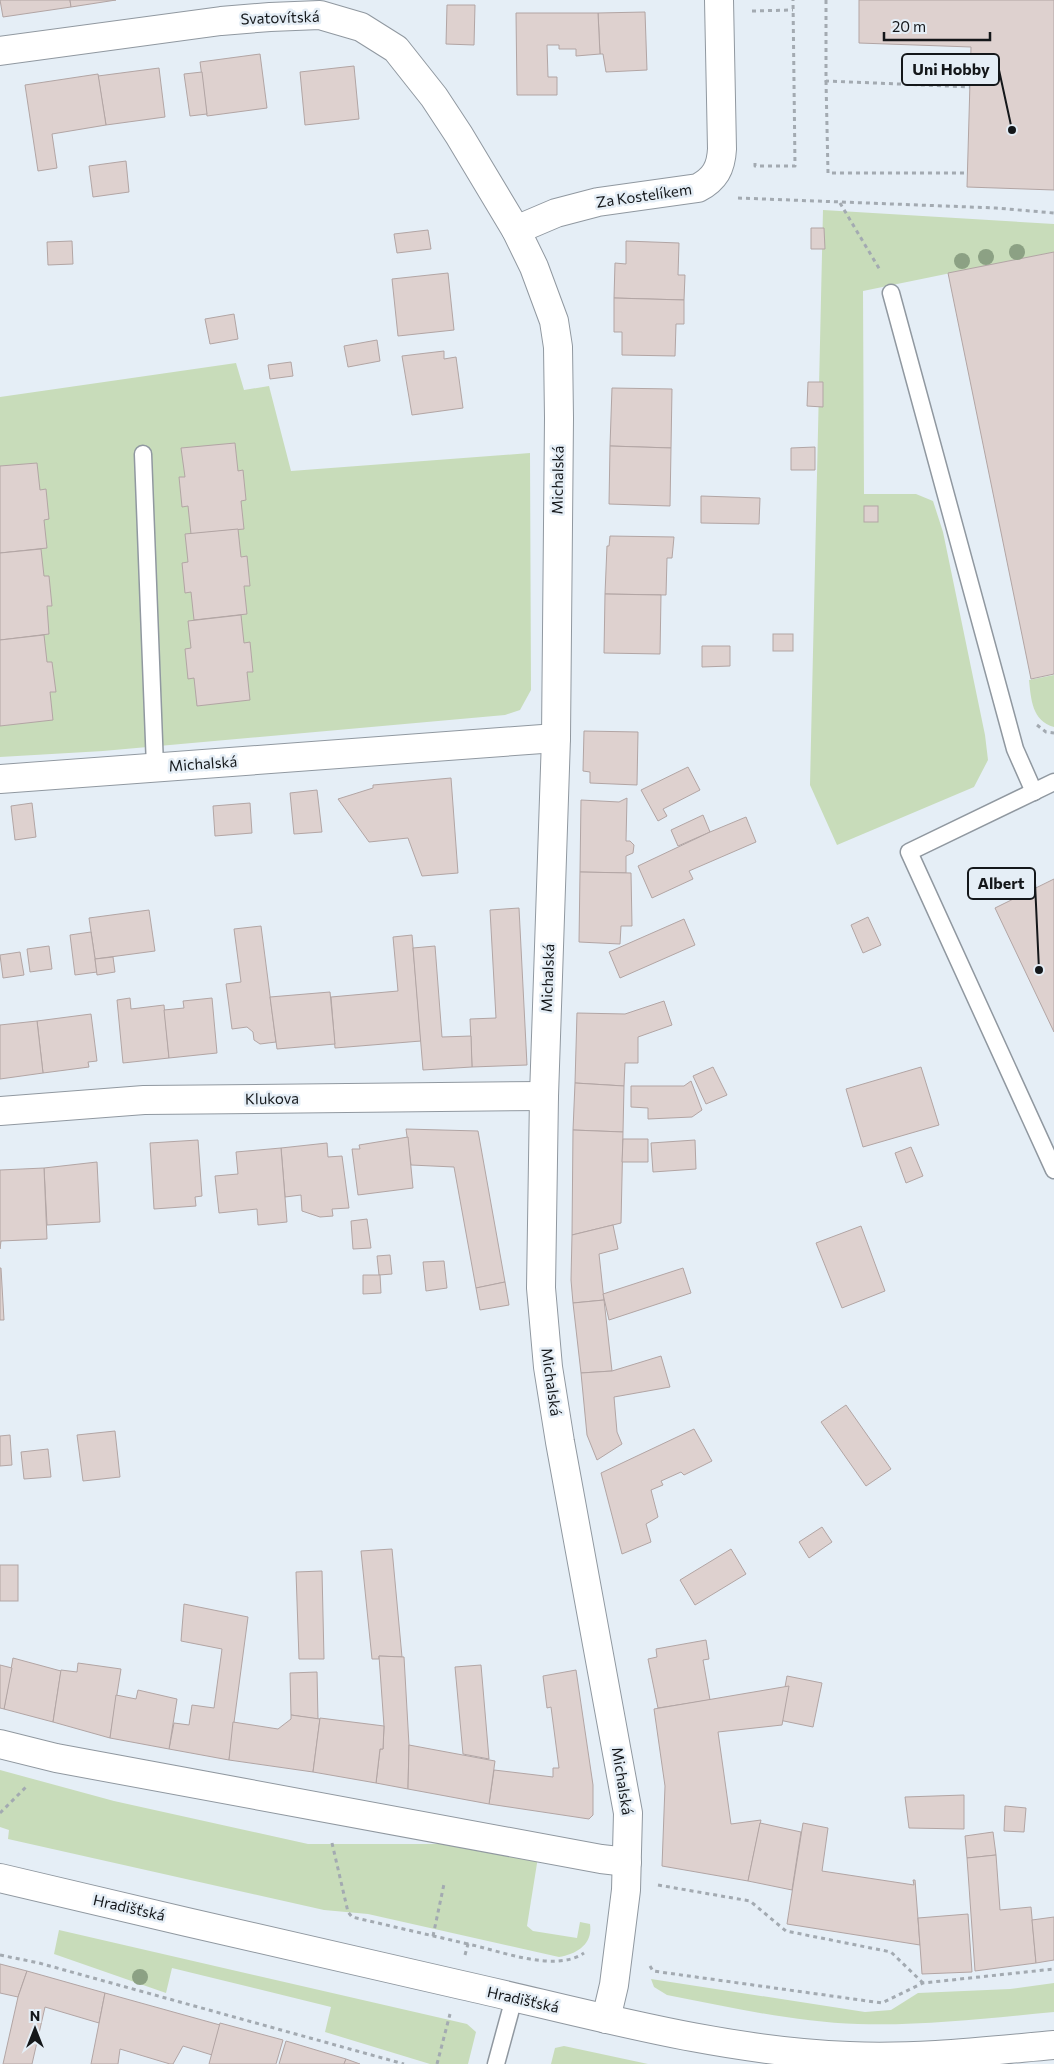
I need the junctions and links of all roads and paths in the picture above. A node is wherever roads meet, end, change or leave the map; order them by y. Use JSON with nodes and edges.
{"nodes":[{"id":1,"x":719,"y":0,"type":"edge"},
{"id":2,"x":793,"y":0,"type":"edge"},
{"id":3,"x":826,"y":0,"type":"edge"},
{"id":4,"x":752,"y":6,"type":"dead end"},
{"id":5,"x":793,"y":10,"type":"junction"},
{"id":6,"x":752,"y":11,"type":"junction"},
{"id":7,"x":752,"y":21,"type":"dead end"},
{"id":8,"x":0,"y":51,"type":"edge"},
{"id":9,"x":826,"y":81,"type":"junction"},
{"id":10,"x":970,"y":86,"type":"dead end"},
{"id":11,"x":755,"y":156,"type":"dead end"},
{"id":12,"x":968,"y":173,"type":"dead end"},
{"id":13,"x":698,"y":188,"type":"junction"},
{"id":14,"x":839,"y":202,"type":"junction"},
{"id":15,"x":1054,"y":213,"type":"edge"},
{"id":16,"x":516,"y":230,"type":"junction"},
{"id":17,"x":891,"y":293,"type":"joint"},
{"id":18,"x":143,"y":454,"type":"dead end"},
{"id":19,"x":556,"y":738,"type":"junction"},
{"id":20,"x":155,"y":767,"type":"junction"},
{"id":21,"x":0,"y":779,"type":"edge"},
{"id":22,"x":1054,"y":782,"type":"edge"},
{"id":23,"x":1034,"y":792,"type":"junction"},
{"id":24,"x":544,"y":1096,"type":"junction"},
{"id":25,"x":0,"y":1111,"type":"edge"},
{"id":26,"x":1054,"y":1170,"type":"edge"},
{"id":27,"x":0,"y":1744,"type":"edge"},
{"id":28,"x":324,"y":1808,"type":"junction"},
{"id":29,"x":628,"y":1862,"type":"junction"},
{"id":30,"x":0,"y":1878,"type":"edge"},
{"id":31,"x":444,"y":1884,"type":"dead end"},
{"id":32,"x":654,"y":1885,"type":"dead end"},
{"id":33,"x":434,"y":1936,"type":"junction"},
{"id":34,"x":468,"y":1944,"type":"junction"},
{"id":35,"x":591,"y":1947,"type":"dead end"},
{"id":36,"x":0,"y":1955,"type":"edge"},
{"id":37,"x":647,"y":1959,"type":"dead end"},
{"id":38,"x":1054,"y":1969,"type":"edge"},
{"id":39,"x":922,"y":1983,"type":"junction"},
{"id":40,"x":458,"y":1984,"type":"junction"},
{"id":41,"x":514,"y":1998,"type":"junction"},
{"id":42,"x":606,"y":2019,"type":"junction"},
{"id":43,"x":1054,"y":2045,"type":"edge"},
{"id":44,"x":958,"y":2059,"type":"edge"},
{"id":45,"x":404,"y":2064,"type":"edge"},
{"id":46,"x":437,"y":2064,"type":"edge"},
{"id":47,"x":496,"y":2064,"type":"edge"}],
"edges":[{"from":1,"to":13,"type":"street","name":"Za Kostelíkem"},
{"from":2,"to":5,"type":"path"},
{"from":3,"to":9,"type":"path"},
{"from":4,"to":6,"type":"path"},
{"from":5,"to":6,"type":"path"},
{"from":5,"to":11,"type":"path"},
{"from":6,"to":7,"type":"path"},
{"from":8,"to":16,"type":"street","name":"Svatovítská"},
{"from":9,"to":10,"type":"path"},
{"from":9,"to":12,"type":"path"},
{"from":13,"to":14,"type":"path"},
{"from":13,"to":16,"type":"street","name":"Za Kostelíkem"},
{"from":14,"to":15,"type":"path"},
{"from":14,"to":17,"type":"path"},
{"from":16,"to":19,"type":"street","name":"Michalská"},
{"from":17,"to":23,"type":"lane"},
{"from":18,"to":20,"type":"lane"},
{"from":19,"to":20,"type":"street","name":"Michalská"},
{"from":19,"to":24,"type":"street","name":"Michalská"},
{"from":20,"to":21,"type":"street","name":"Michalská"},
{"from":22,"to":23,"type":"lane"},
{"from":23,"to":26,"type":"lane"},
{"from":24,"to":25,"type":"street","name":"Klukova"},
{"from":24,"to":29,"type":"street","name":"Michalská"},
{"from":27,"to":28,"type":"street"},
{"from":28,"to":29,"type":"street"},
{"from":28,"to":33,"type":"path"},
{"from":29,"to":42,"type":"street","name":"Michalská"},
{"from":30,"to":40,"type":"street","name":"Hradišťská"},
{"from":31,"to":33,"type":"path"},
{"from":32,"to":39,"type":"path"},
{"from":33,"to":34,"type":"path"},
{"from":34,"to":35,"type":"path"},
{"from":34,"to":40,"type":"path"},
{"from":36,"to":45,"type":"path"},
{"from":37,"to":39,"type":"path"},
{"from":38,"to":39,"type":"path"},
{"from":40,"to":41,"type":"street","name":"Hradišťská"},
{"from":40,"to":46,"type":"path"},
{"from":41,"to":42,"type":"street","name":"Hradišťská"},
{"from":41,"to":47,"type":"lane"},
{"from":42,"to":44,"type":"street","name":"Hradišťská"},
{"from":43,"to":44,"type":"street","name":"Hradišťská"}]}
